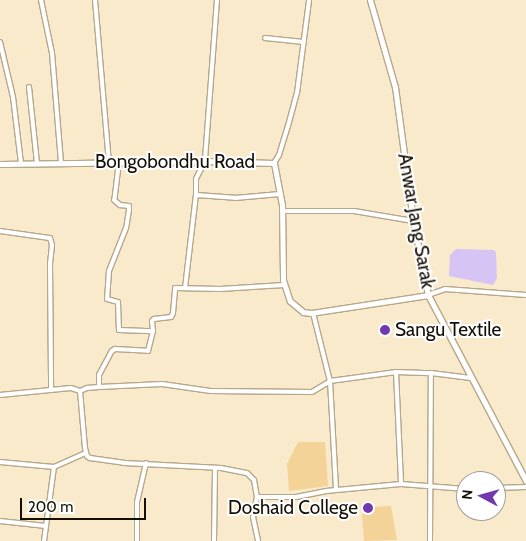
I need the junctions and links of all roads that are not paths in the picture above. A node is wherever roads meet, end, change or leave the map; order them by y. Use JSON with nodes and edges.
{"nodes":[{"id":1,"x":41,"y":0,"type":"edge"},
{"id":2,"x":94,"y":0,"type":"edge"},
{"id":3,"x":217,"y":0,"type":"edge"},
{"id":4,"x":309,"y":0,"type":"edge"},
{"id":5,"x":370,"y":0,"type":"edge"},
{"id":6,"x":265,"y":38,"type":"dead end"},
{"id":7,"x":0,"y":42,"type":"edge"},
{"id":8,"x":304,"y":42,"type":"junction"},
{"id":9,"x":29,"y":87,"type":"dead end"},
{"id":10,"x":205,"y":161,"type":"junction"},
{"id":11,"x":61,"y":162,"type":"junction"},
{"id":12,"x":109,"y":162,"type":"junction"},
{"id":13,"x":119,"y":162,"type":"junction"},
{"id":14,"x":274,"y":162,"type":"junction"},
{"id":15,"x":21,"y":163,"type":"junction"},
{"id":16,"x":37,"y":163,"type":"junction"},
{"id":17,"x":0,"y":164,"type":"edge"},
{"id":18,"x":280,"y":194,"type":"junction"},
{"id":19,"x":196,"y":195,"type":"junction"},
{"id":20,"x":286,"y":211,"type":"dead end"},
{"id":21,"x":413,"y":221,"type":"junction"},
{"id":22,"x":0,"y":232,"type":"edge"},
{"id":23,"x":284,"y":285,"type":"junction"},
{"id":24,"x":185,"y":288,"type":"junction"},
{"id":25,"x":428,"y":295,"type":"junction"},
{"id":26,"x":526,"y":295,"type":"edge"},
{"id":27,"x":313,"y":313,"type":"junction"},
{"id":28,"x":153,"y":331,"type":"junction"},
{"id":29,"x":396,"y":372,"type":"junction"},
{"id":30,"x":431,"y":373,"type":"junction"},
{"id":31,"x":474,"y":378,"type":"junction"},
{"id":32,"x":330,"y":381,"type":"junction"},
{"id":33,"x":99,"y":386,"type":"junction"},
{"id":34,"x":51,"y":388,"type":"junction"},
{"id":35,"x":80,"y":391,"type":"junction"},
{"id":36,"x":0,"y":395,"type":"edge"},
{"id":37,"x":86,"y":453,"type":"junction"},
{"id":38,"x":0,"y":462,"type":"edge"},
{"id":39,"x":146,"y":463,"type":"junction"},
{"id":40,"x":54,"y":467,"type":"junction"},
{"id":41,"x":215,"y":468,"type":"junction"},
{"id":42,"x":526,"y":481,"type":"edge"},
{"id":43,"x":401,"y":484,"type":"junction"},
{"id":44,"x":429,"y":486,"type":"junction"},
{"id":45,"x":526,"y":487,"type":"edge"},
{"id":46,"x":456,"y":488,"type":"edge"},
{"id":47,"x":506,"y":488,"type":"edge"},
{"id":48,"x":336,"y":490,"type":"junction"},
{"id":49,"x":257,"y":497,"type":"junction"},
{"id":50,"x":0,"y":521,"type":"edge"},
{"id":51,"x":46,"y":526,"type":"junction"},
{"id":52,"x":44,"y":541,"type":"edge"},
{"id":53,"x":137,"y":541,"type":"edge"},
{"id":54,"x":214,"y":541,"type":"edge"},
{"id":55,"x":258,"y":541,"type":"edge"},
{"id":56,"x":430,"y":541,"type":"edge"}],
"edges":[{"from":1,"to":11,"type":"street"},
{"from":2,"to":12,"type":"street"},
{"from":3,"to":10,"type":"street"},
{"from":4,"to":8,"type":"street"},
{"from":5,"to":21,"type":"street","name":"Anwar Jang Sarak"},
{"from":6,"to":8,"type":"street"},
{"from":7,"to":15,"type":"street"},
{"from":8,"to":14,"type":"street"},
{"from":9,"to":16,"type":"street"},
{"from":10,"to":13,"type":"street","name":"Bongobondhu Road"},
{"from":10,"to":14,"type":"street","name":"Bongobondhu Road"},
{"from":10,"to":19,"type":"street"},
{"from":11,"to":12,"type":"street","name":"Bongobondhu Road"},
{"from":11,"to":16,"type":"street","name":"Bongobondhu Road"},
{"from":12,"to":13,"type":"street","name":"Bongobondhu Road"},
{"from":13,"to":28,"type":"street"},
{"from":14,"to":18,"type":"street","name":"Bongobondhu Road"},
{"from":15,"to":16,"type":"street","name":"Bongobondhu Road"},
{"from":15,"to":17,"type":"street","name":"Bongobondhu Road"},
{"from":18,"to":19,"type":"street"},
{"from":18,"to":23,"type":"street","name":"Bongobondhu Road"},
{"from":19,"to":24,"type":"street"},
{"from":20,"to":21,"type":"street"},
{"from":21,"to":25,"type":"street","name":"Anwar Jang Sarak"},
{"from":22,"to":34,"type":"street"},
{"from":23,"to":24,"type":"street"},
{"from":23,"to":27,"type":"street","name":"Bongobondhu Road"},
{"from":24,"to":28,"type":"street"},
{"from":25,"to":26,"type":"street"},
{"from":25,"to":27,"type":"street"},
{"from":25,"to":31,"type":"street","name":"Anwar Jang Sarak"},
{"from":27,"to":32,"type":"street"},
{"from":28,"to":33,"type":"street"},
{"from":29,"to":30,"type":"street"},
{"from":29,"to":32,"type":"street"},
{"from":29,"to":43,"type":"street"},
{"from":30,"to":31,"type":"street"},
{"from":30,"to":44,"type":"street"},
{"from":31,"to":42,"type":"street","name":"Anwar Jang Sarak"},
{"from":32,"to":33,"type":"street"},
{"from":32,"to":48,"type":"street"},
{"from":33,"to":35,"type":"street"},
{"from":34,"to":35,"type":"street"},
{"from":34,"to":36,"type":"street"},
{"from":35,"to":37,"type":"street"},
{"from":37,"to":39,"type":"street"},
{"from":37,"to":40,"type":"street"},
{"from":38,"to":40,"type":"street"},
{"from":39,"to":41,"type":"street"},
{"from":39,"to":53,"type":"street"},
{"from":40,"to":51,"type":"street"},
{"from":41,"to":49,"type":"street"},
{"from":41,"to":54,"type":"street"},
{"from":43,"to":44,"type":"street"},
{"from":43,"to":48,"type":"street"},
{"from":44,"to":46,"type":"street"},
{"from":44,"to":56,"type":"street"},
{"from":45,"to":47,"type":"street"},
{"from":48,"to":49,"type":"street"},
{"from":49,"to":55,"type":"street"},
{"from":50,"to":51,"type":"street"},
{"from":51,"to":52,"type":"street"}]}
